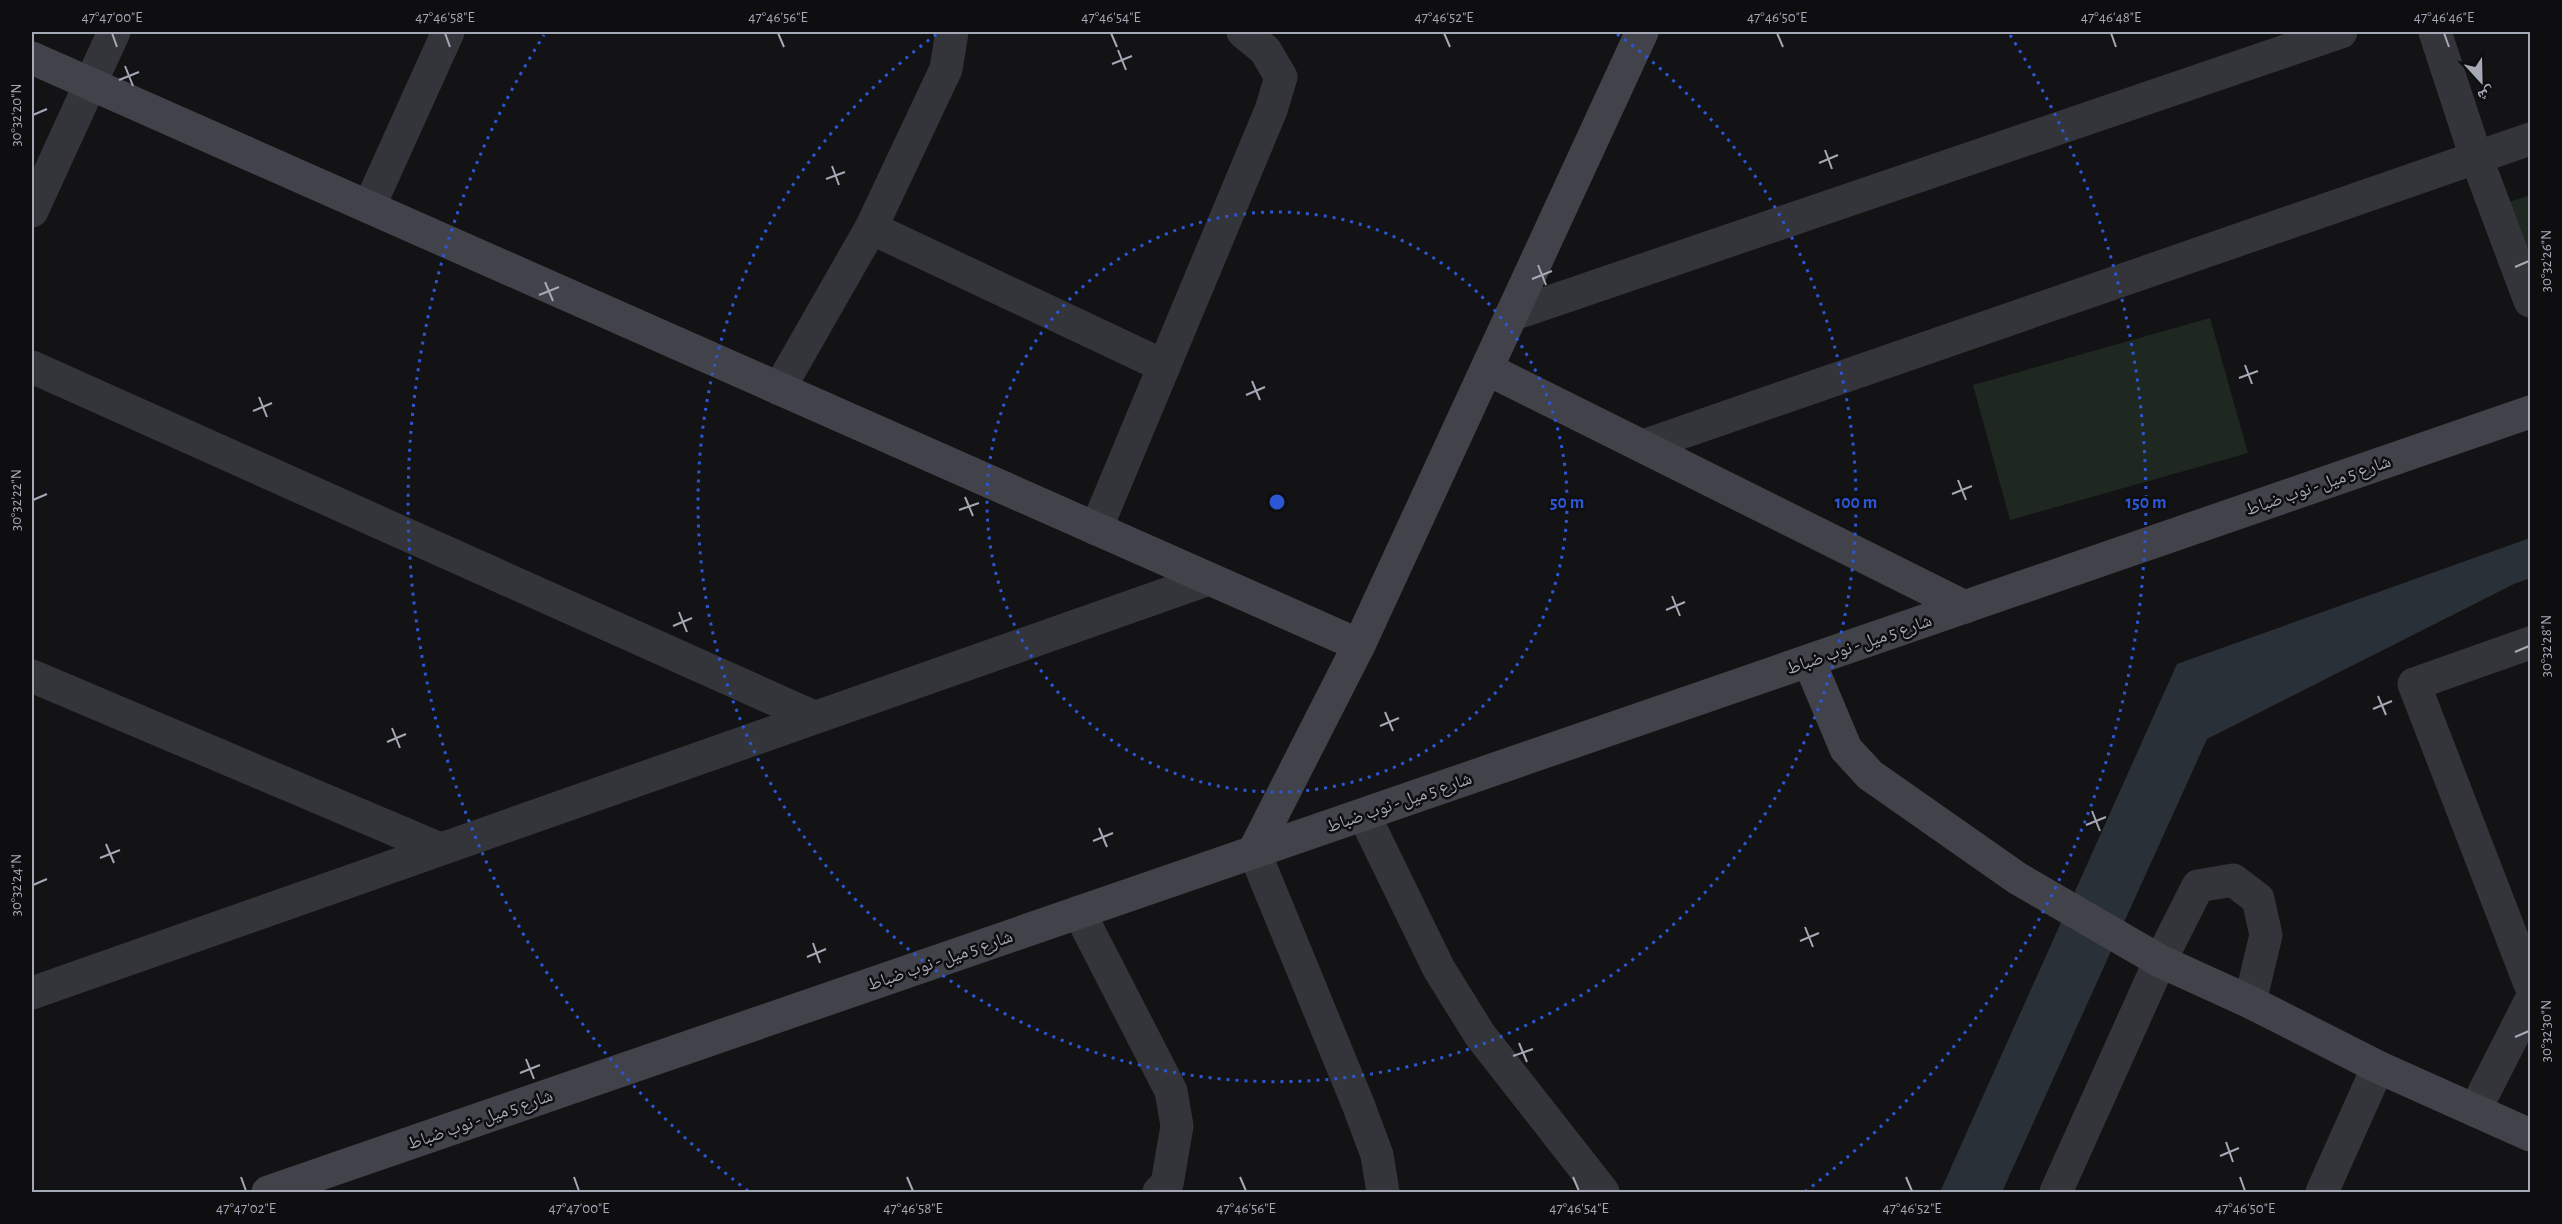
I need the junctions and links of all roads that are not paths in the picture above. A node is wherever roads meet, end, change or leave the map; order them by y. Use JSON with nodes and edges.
{"nodes":[{"id":1,"x":114,"y":32,"type":"edge"},
{"id":2,"x":448,"y":32,"type":"edge"},
{"id":3,"x":952,"y":32,"type":"edge"},
{"id":4,"x":1243,"y":32,"type":"edge"},
{"id":5,"x":1642,"y":32,"type":"edge"},
{"id":6,"x":2341,"y":32,"type":"edge"},
{"id":7,"x":2435,"y":32,"type":"edge"},
{"id":8,"x":32,"y":58,"type":"edge"},
{"id":9,"x":90,"y":84,"type":"junction"},
{"id":10,"x":2530,"y":139,"type":"edge"},
{"id":11,"x":2476,"y":157,"type":"junction"},
{"id":12,"x":369,"y":207,"type":"junction"},
{"id":13,"x":32,"y":211,"type":"edge"},
{"id":14,"x":871,"y":228,"type":"junction"},
{"id":15,"x":2530,"y":301,"type":"edge"},
{"id":16,"x":1512,"y":315,"type":"junction"},
{"id":17,"x":1164,"y":366,"type":"junction"},
{"id":18,"x":32,"y":367,"type":"edge"},
{"id":19,"x":1487,"y":369,"type":"junction"},
{"id":20,"x":779,"y":389,"type":"junction"},
{"id":21,"x":2530,"y":412,"type":"edge"},
{"id":22,"x":1643,"y":446,"type":"junction"},
{"id":23,"x":1096,"y":529,"type":"junction"},
{"id":24,"x":1209,"y":579,"type":"junction"},
{"id":25,"x":1965,"y":607,"type":"junction"},
{"id":26,"x":2530,"y":643,"type":"edge"},
{"id":27,"x":1359,"y":645,"type":"junction"},
{"id":28,"x":1809,"y":661,"type":"junction"},
{"id":29,"x":32,"y":676,"type":"edge"},
{"id":30,"x":814,"y":717,"type":"junction"},
{"id":31,"x":1364,"y":815,"type":"junction"},
{"id":32,"x":440,"y":849,"type":"junction"},
{"id":33,"x":1254,"y":852,"type":"junction"},
{"id":34,"x":1079,"y":912,"type":"junction"},
{"id":35,"x":2518,"y":918,"type":"edge"},
{"id":36,"x":2160,"y":961,"type":"junction"},
{"id":37,"x":2530,"y":984,"type":"edge"},
{"id":38,"x":36,"y":987,"type":"edge"},
{"id":39,"x":2250,"y":1002,"type":"junction"},
{"id":40,"x":2530,"y":1002,"type":"edge"},
{"id":41,"x":2378,"y":1066,"type":"junction"},
{"id":42,"x":2475,"y":1110,"type":"junction"},
{"id":43,"x":2530,"y":1135,"type":"edge"},
{"id":44,"x":268,"y":1192,"type":"edge"},
{"id":45,"x":1159,"y":1192,"type":"edge"},
{"id":46,"x":1383,"y":1192,"type":"edge"},
{"id":47,"x":1604,"y":1192,"type":"edge"},
{"id":48,"x":2056,"y":1192,"type":"edge"},
{"id":49,"x":2322,"y":1192,"type":"edge"}],
"edges":[{"from":1,"to":9,"type":"street"},
{"from":2,"to":12,"type":"street"},
{"from":3,"to":14,"type":"street"},
{"from":4,"to":17,"type":"street"},
{"from":5,"to":16,"type":"street"},
{"from":6,"to":16,"type":"street"},
{"from":7,"to":11,"type":"street"},
{"from":8,"to":9,"type":"street"},
{"from":9,"to":12,"type":"street"},
{"from":9,"to":13,"type":"street"},
{"from":10,"to":11,"type":"street"},
{"from":11,"to":15,"type":"street"},
{"from":11,"to":22,"type":"street"},
{"from":12,"to":20,"type":"street"},
{"from":14,"to":17,"type":"street"},
{"from":14,"to":20,"type":"street"},
{"from":16,"to":19,"type":"street"},
{"from":17,"to":23,"type":"street"},
{"from":18,"to":30,"type":"street"},
{"from":19,"to":22,"type":"street"},
{"from":19,"to":27,"type":"street"},
{"from":20,"to":23,"type":"street"},
{"from":21,"to":25,"type":"street","name":"شارع 5 ميل - نوب ضباط"},
{"from":22,"to":25,"type":"street"},
{"from":23,"to":24,"type":"street"},
{"from":24,"to":27,"type":"street"},
{"from":24,"to":30,"type":"street"},
{"from":25,"to":28,"type":"street","name":"شارع 5 ميل - نوب ضباط"},
{"from":26,"to":35,"type":"street"},
{"from":27,"to":33,"type":"street"},
{"from":28,"to":31,"type":"street","name":"شارع 5 ميل - نوب ضباط"},
{"from":28,"to":36,"type":"street"},
{"from":29,"to":32,"type":"street"},
{"from":30,"to":32,"type":"street"},
{"from":31,"to":33,"type":"street","name":"شارع 5 ميل - نوب ضباط"},
{"from":31,"to":47,"type":"street"},
{"from":32,"to":38,"type":"street"},
{"from":33,"to":34,"type":"street","name":"شارع 5 ميل - نوب ضباط"},
{"from":33,"to":46,"type":"street"},
{"from":34,"to":44,"type":"street","name":"شارع 5 ميل - نوب ضباط"},
{"from":34,"to":45,"type":"street"},
{"from":35,"to":37,"type":"street"},
{"from":36,"to":39,"type":"street"},
{"from":36,"to":39,"type":"street"},
{"from":36,"to":48,"type":"street"},
{"from":39,"to":41,"type":"street"},
{"from":40,"to":42,"type":"street"},
{"from":41,"to":42,"type":"street"},
{"from":41,"to":49,"type":"street"},
{"from":42,"to":43,"type":"street"}]}
